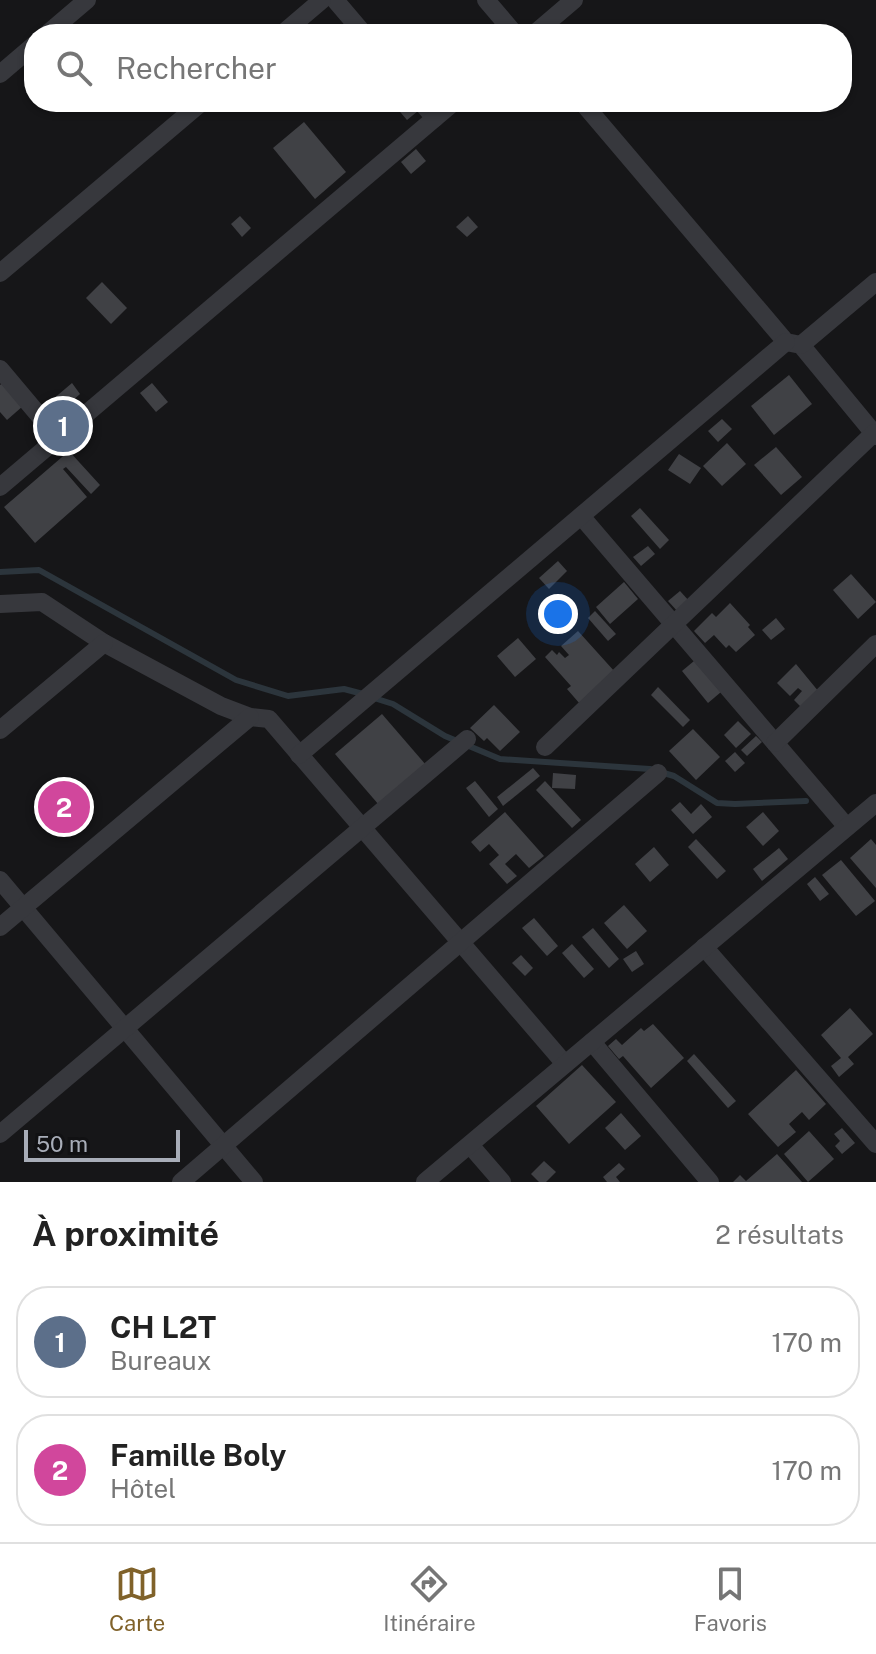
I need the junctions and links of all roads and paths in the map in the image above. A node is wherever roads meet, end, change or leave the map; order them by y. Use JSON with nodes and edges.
{"nodes":[{"id":1,"x":87,"y":0,"type":"edge"},
{"id":2,"x":322,"y":0,"type":"edge"},
{"id":3,"x":335,"y":0,"type":"edge"},
{"id":4,"x":486,"y":0,"type":"edge"},
{"id":5,"x":574,"y":0,"type":"edge"},
{"id":6,"x":59,"y":24,"type":"edge"},
{"id":7,"x":294,"y":24,"type":"edge"},
{"id":8,"x":355,"y":24,"type":"edge"},
{"id":9,"x":506,"y":24,"type":"edge"},
{"id":10,"x":546,"y":24,"type":"edge"},
{"id":11,"x":24,"y":54,"type":"edge"},
{"id":12,"x":0,"y":74,"type":"edge"},
{"id":13,"x":190,"y":112,"type":"edge"},
{"id":14,"x":430,"y":112,"type":"edge"},
{"id":15,"x":442,"y":112,"type":"edge"},
{"id":16,"x":591,"y":112,"type":"edge"},
{"id":17,"x":435,"y":118,"type":"junction"},
{"id":18,"x":0,"y":273,"type":"edge"},
{"id":19,"x":876,"y":282,"type":"edge"},
{"id":20,"x":794,"y":344,"type":"junction"},
{"id":21,"x":0,"y":369,"type":"edge"},
{"id":22,"x":875,"y":434,"type":"edge"},
{"id":23,"x":58,"y":438,"type":"junction"},
{"id":24,"x":0,"y":487,"type":"edge"},
{"id":25,"x":581,"y":516,"type":"junction"},
{"id":26,"x":0,"y":604,"type":"edge"},
{"id":27,"x":674,"y":624,"type":"junction"},
{"id":28,"x":104,"y":643,"type":"junction"},
{"id":29,"x":876,"y":644,"type":"edge"},
{"id":30,"x":250,"y":717,"type":"junction"},
{"id":31,"x":0,"y":730,"type":"edge"},
{"id":32,"x":467,"y":739,"type":"dead end"},
{"id":33,"x":775,"y":743,"type":"junction"},
{"id":34,"x":545,"y":747,"type":"dead end"},
{"id":35,"x":299,"y":755,"type":"junction"},
{"id":36,"x":658,"y":773,"type":"dead end"},
{"id":37,"x":876,"y":803,"type":"edge"},
{"id":38,"x":847,"y":827,"type":"junction"},
{"id":39,"x":362,"y":828,"type":"junction"},
{"id":40,"x":0,"y":880,"type":"edge"},
{"id":41,"x":23,"y":907,"type":"junction"},
{"id":42,"x":0,"y":927,"type":"edge"},
{"id":43,"x":461,"y":943,"type":"junction"},
{"id":44,"x":704,"y":947,"type":"junction"},
{"id":45,"x":125,"y":1028,"type":"junction"},
{"id":46,"x":592,"y":1042,"type":"junction"},
{"id":47,"x":565,"y":1064,"type":"junction"},
{"id":48,"x":0,"y":1134,"type":"edge"},
{"id":49,"x":876,"y":1144,"type":"edge"},
{"id":50,"x":470,"y":1145,"type":"junction"},
{"id":51,"x":223,"y":1146,"type":"junction"},
{"id":52,"x":181,"y":1182,"type":"edge"},
{"id":53,"x":254,"y":1182,"type":"edge"},
{"id":54,"x":425,"y":1182,"type":"edge"},
{"id":55,"x":502,"y":1182,"type":"edge"},
{"id":56,"x":710,"y":1182,"type":"edge"}],
"edges":[{"from":1,"to":6,"type":"street"},
{"from":2,"to":7,"type":"street"},
{"from":3,"to":8,"type":"street"},
{"from":4,"to":9,"type":"street"},
{"from":5,"to":10,"type":"street"},
{"from":11,"to":12,"type":"street"},
{"from":13,"to":18,"type":"street"},
{"from":14,"to":17,"type":"street"},
{"from":15,"to":17,"type":"street"},
{"from":16,"to":20,"type":"street"},
{"from":17,"to":23,"type":"street"},
{"from":19,"to":20,"type":"street"},
{"from":20,"to":22,"type":"street"},
{"from":20,"to":25,"type":"street"},
{"from":21,"to":23,"type":"street"},
{"from":22,"to":27,"type":"street"},
{"from":23,"to":24,"type":"street"},
{"from":25,"to":27,"type":"street"},
{"from":25,"to":35,"type":"street"},
{"from":26,"to":28,"type":"street"},
{"from":27,"to":33,"type":"street"},
{"from":27,"to":34,"type":"street"},
{"from":28,"to":30,"type":"street"},
{"from":28,"to":31,"type":"street"},
{"from":29,"to":33,"type":"street"},
{"from":30,"to":35,"type":"street"},
{"from":30,"to":41,"type":"street"},
{"from":32,"to":39,"type":"street"},
{"from":33,"to":38,"type":"street"},
{"from":35,"to":39,"type":"street"},
{"from":36,"to":43,"type":"street"},
{"from":37,"to":38,"type":"street"},
{"from":38,"to":44,"type":"street"},
{"from":39,"to":43,"type":"street"},
{"from":39,"to":45,"type":"street"},
{"from":40,"to":41,"type":"street"},
{"from":41,"to":42,"type":"street"},
{"from":41,"to":45,"type":"street"},
{"from":43,"to":47,"type":"street"},
{"from":43,"to":51,"type":"street"},
{"from":44,"to":46,"type":"street"},
{"from":44,"to":49,"type":"street"},
{"from":45,"to":48,"type":"street"},
{"from":45,"to":51,"type":"street"},
{"from":46,"to":47,"type":"street"},
{"from":46,"to":56,"type":"street"},
{"from":47,"to":50,"type":"street"},
{"from":50,"to":54,"type":"street"},
{"from":50,"to":55,"type":"street"},
{"from":51,"to":52,"type":"street"},
{"from":51,"to":53,"type":"street"}]}
